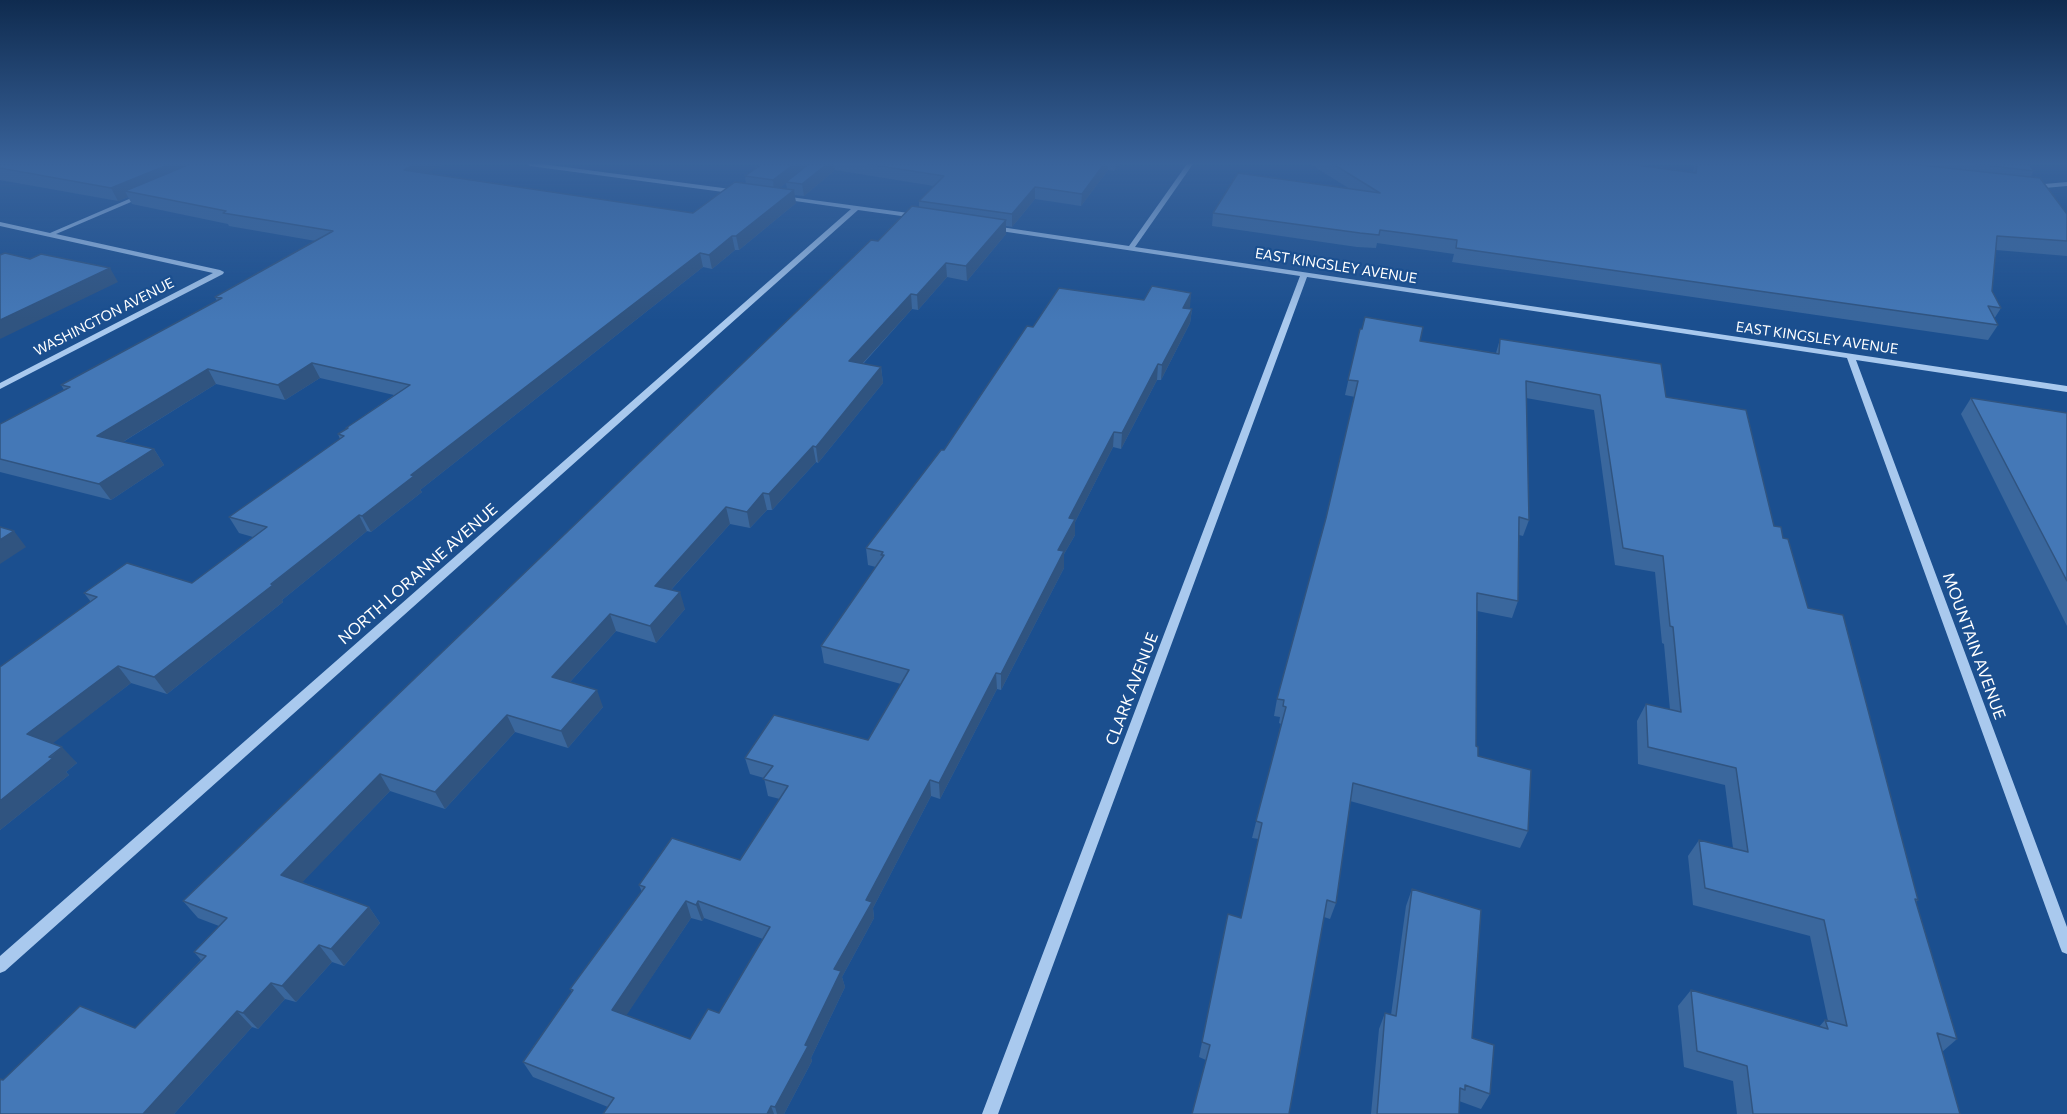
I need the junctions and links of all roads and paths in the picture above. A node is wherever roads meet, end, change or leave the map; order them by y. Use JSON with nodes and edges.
{"nodes":[{"id":1,"x":93,"y":216,"type":"edge"},
{"id":2,"x":847,"y":216,"type":"edge"},
{"id":3,"x":913,"y":216,"type":"edge"},
{"id":4,"x":1154,"y":216,"type":"edge"},
{"id":5,"x":926,"y":218,"type":"edge"},
{"id":6,"x":0,"y":224,"type":"edge"},
{"id":7,"x":984,"y":226,"type":"edge"},
{"id":8,"x":52,"y":233,"type":"junction"},
{"id":9,"x":1131,"y":248,"type":"junction"},
{"id":10,"x":1304,"y":275,"type":"junction"},
{"id":11,"x":1850,"y":356,"type":"junction"},
{"id":12,"x":0,"y":387,"type":"edge"},
{"id":13,"x":2067,"y":389,"type":"edge"},
{"id":14,"x":2067,"y":947,"type":"edge"},
{"id":15,"x":0,"y":966,"type":"edge"},
{"id":16,"x":990,"y":1114,"type":"edge"}],
"edges":[{"from":1,"to":8,"type":"street"},
{"from":2,"to":15,"type":"street","name":"NORTH LORANNE AVENUE"},
{"from":3,"to":5,"type":"street"},
{"from":4,"to":9,"type":"street"},
{"from":6,"to":8,"type":"street"},
{"from":7,"to":9,"type":"street","name":"EAST KINGSLEY AVENUE"},
{"from":8,"to":12,"type":"street","name":"WASHINGTON AVENUE"},
{"from":9,"to":10,"type":"street","name":"EAST KINGSLEY AVENUE"},
{"from":10,"to":11,"type":"street","name":"EAST KINGSLEY AVENUE"},
{"from":10,"to":16,"type":"street","name":"CLARK AVENUE"},
{"from":11,"to":13,"type":"street","name":"EAST KINGSLEY AVENUE"},
{"from":11,"to":14,"type":"street","name":"MOUNTAIN AVENUE"}]}
